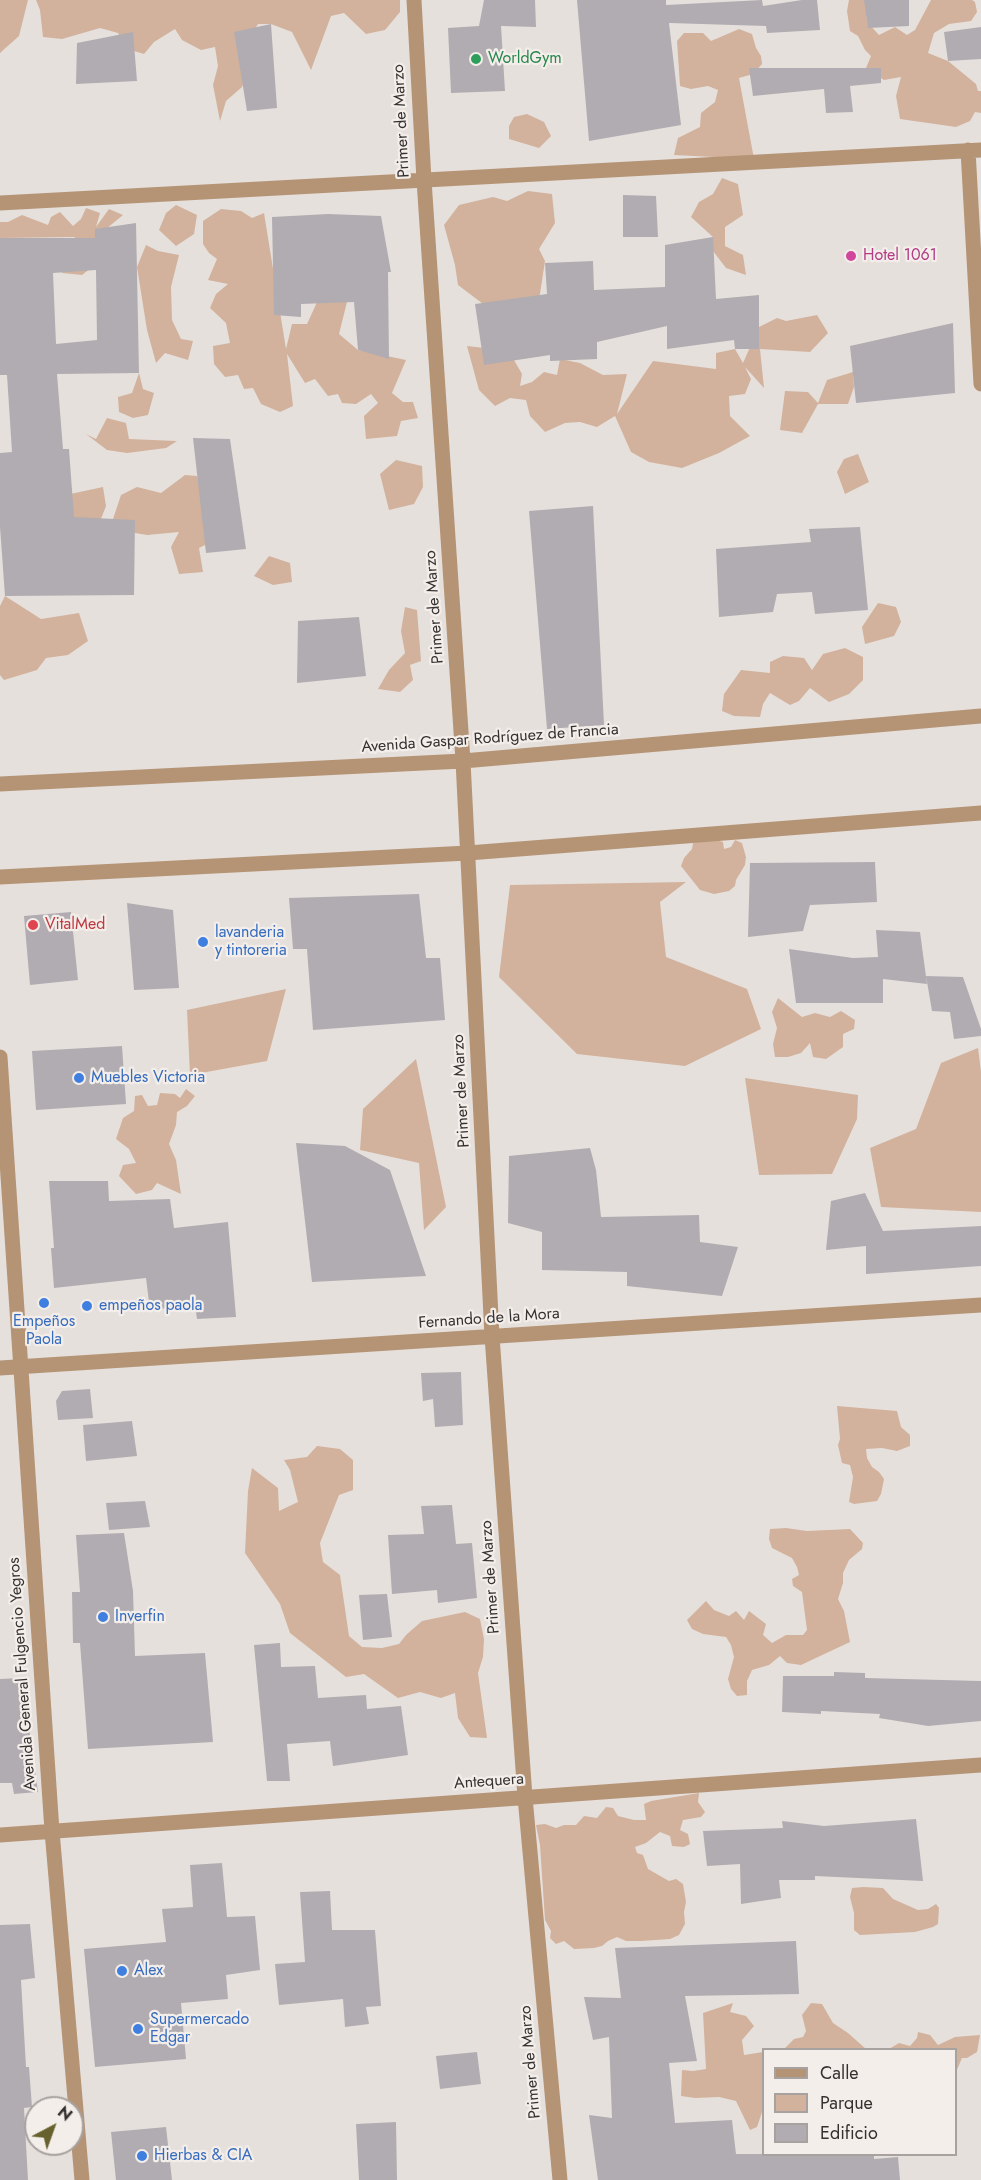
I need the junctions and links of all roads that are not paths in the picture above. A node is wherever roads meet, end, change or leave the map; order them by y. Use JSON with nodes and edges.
{"nodes":[{"id":1,"x":414,"y":0,"type":"edge"},
{"id":2,"x":975,"y":150,"type":"edge"},
{"id":3,"x":424,"y":180,"type":"junction"},
{"id":4,"x":0,"y":203,"type":"edge"},
{"id":5,"x":981,"y":384,"type":"edge"},
{"id":6,"x":981,"y":716,"type":"edge"},
{"id":7,"x":463,"y":761,"type":"junction"},
{"id":8,"x":0,"y":784,"type":"edge"},
{"id":9,"x":981,"y":813,"type":"edge"},
{"id":10,"x":468,"y":853,"type":"junction"},
{"id":11,"x":0,"y":877,"type":"edge"},
{"id":12,"x":0,"y":1057,"type":"edge"},
{"id":13,"x":981,"y":1305,"type":"edge"},
{"id":14,"x":492,"y":1336,"type":"junction"},
{"id":15,"x":21,"y":1367,"type":"junction"},
{"id":16,"x":0,"y":1368,"type":"edge"},
{"id":17,"x":981,"y":1765,"type":"edge"},
{"id":18,"x":525,"y":1797,"type":"junction"},
{"id":19,"x":52,"y":1831,"type":"junction"},
{"id":20,"x":0,"y":1835,"type":"edge"},
{"id":21,"x":82,"y":2180,"type":"edge"},
{"id":22,"x":560,"y":2180,"type":"edge"}],
"edges":[{"from":1,"to":3,"type":"street","name":"Primer de Marzo"},
{"from":2,"to":3,"type":"street"},
{"from":2,"to":5,"type":"street"},
{"from":3,"to":4,"type":"street"},
{"from":3,"to":7,"type":"street","name":"Primer de Marzo"},
{"from":6,"to":7,"type":"street","name":"Avenida Gaspar Rodríguez de Francia"},
{"from":7,"to":8,"type":"street","name":"Avenida Gaspar Rodríguez de Francia"},
{"from":7,"to":10,"type":"street","name":"Primer de Marzo"},
{"from":9,"to":10,"type":"street"},
{"from":10,"to":11,"type":"street"},
{"from":10,"to":14,"type":"street","name":"Primer de Marzo"},
{"from":12,"to":15,"type":"street","name":"Avenida General Fulgencio Yegros"},
{"from":13,"to":14,"type":"street","name":"Fernando de la Mora"},
{"from":14,"to":15,"type":"street","name":"Fernando de la Mora"},
{"from":14,"to":18,"type":"street","name":"Primer de Marzo"},
{"from":15,"to":16,"type":"street","name":"Fernando de la Mora"},
{"from":15,"to":19,"type":"street","name":"Avenida General Fulgencio Yegros"},
{"from":17,"to":18,"type":"street","name":"Antequera"},
{"from":18,"to":19,"type":"street","name":"Antequera"},
{"from":18,"to":22,"type":"street","name":"Primer de Marzo"},
{"from":19,"to":20,"type":"street","name":"Antequera"},
{"from":19,"to":21,"type":"street","name":"Avenida General Fulgencio Yegros"}]}
